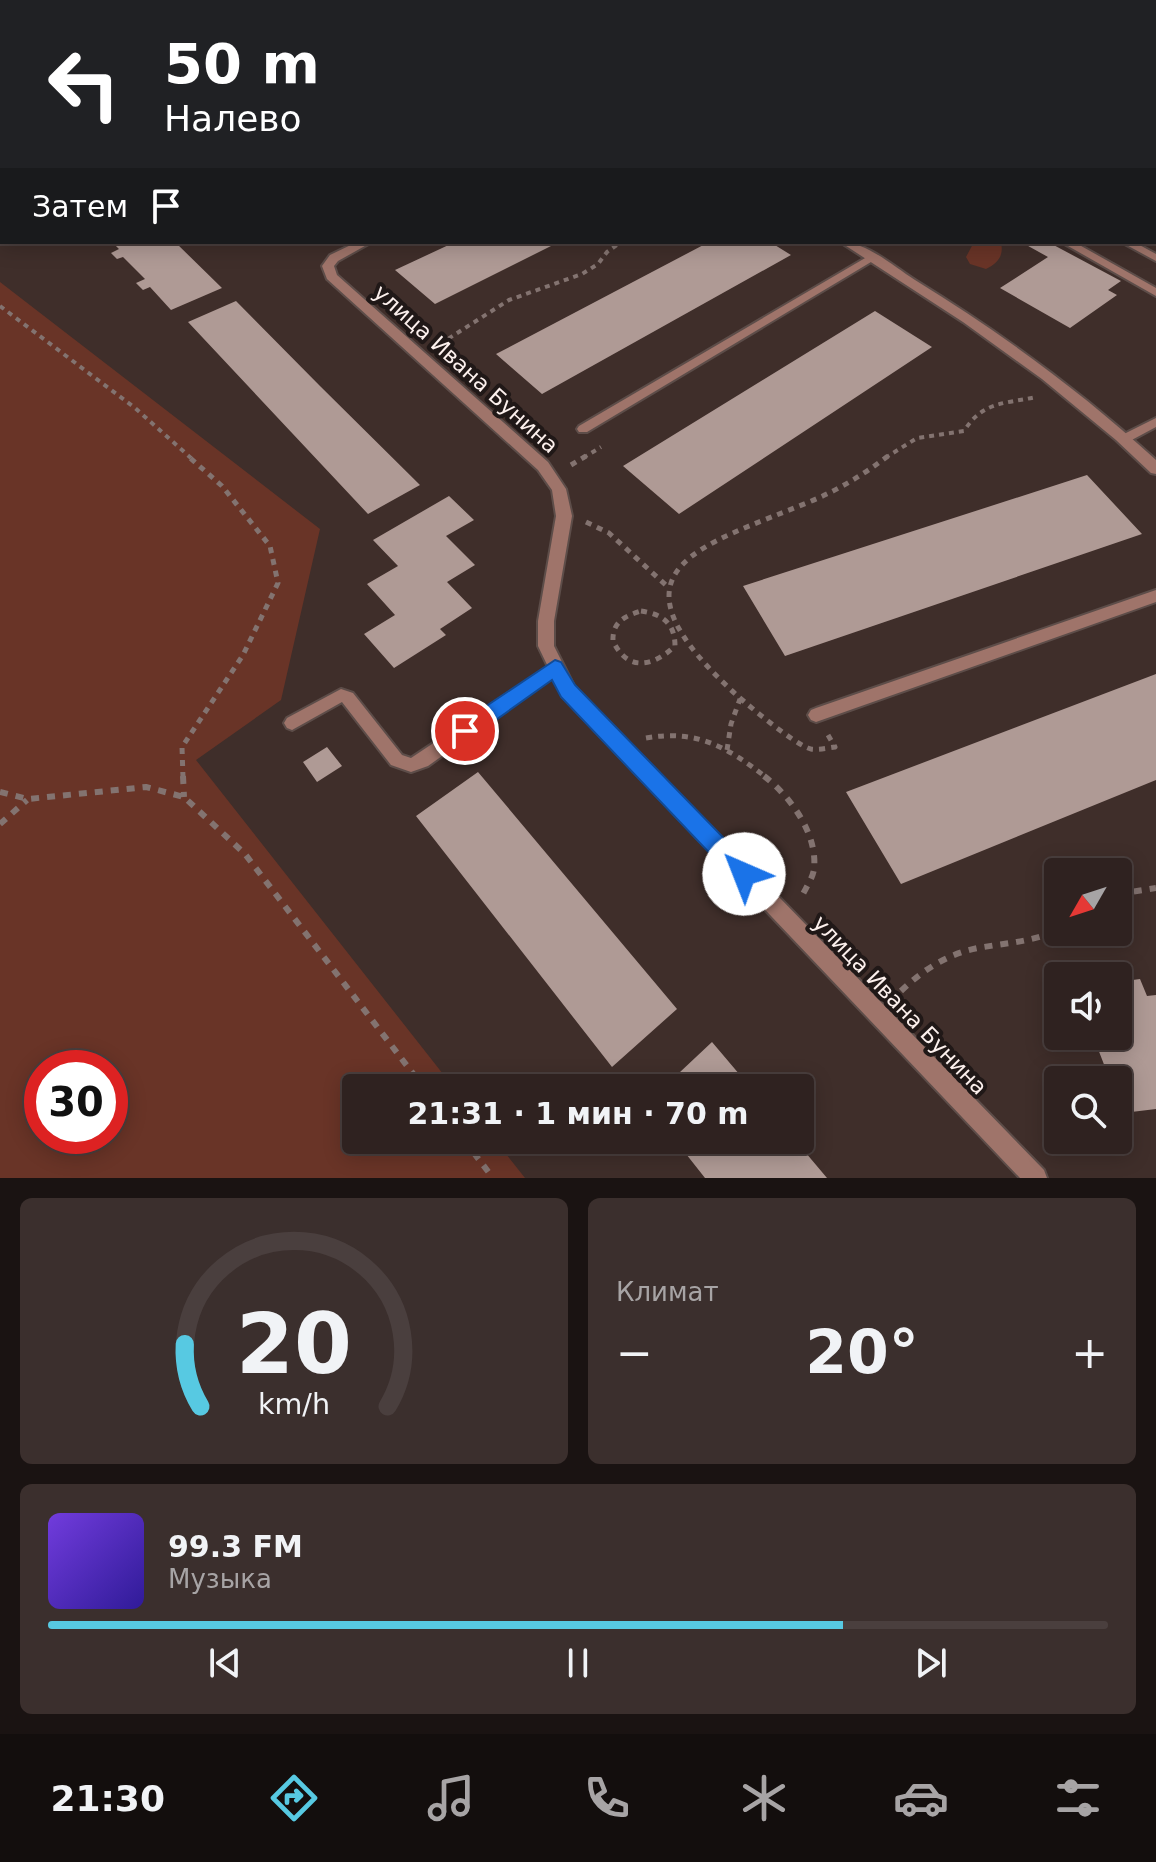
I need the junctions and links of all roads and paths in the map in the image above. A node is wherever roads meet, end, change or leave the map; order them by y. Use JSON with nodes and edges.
{"nodes":[{"id":1,"x":362,"y":244,"type":"edge"},
{"id":2,"x":618,"y":244,"type":"edge"},
{"id":3,"x":849,"y":244,"type":"edge"},
{"id":4,"x":1070,"y":244,"type":"edge"},
{"id":5,"x":1130,"y":244,"type":"edge"},
{"id":6,"x":872,"y":257,"type":"junction"},
{"id":7,"x":1156,"y":258,"type":"edge"},
{"id":8,"x":1156,"y":293,"type":"edge"},
{"id":9,"x":0,"y":306,"type":"edge"},
{"id":10,"x":439,"y":345,"type":"dead end"},
{"id":11,"x":1036,"y":397,"type":"dead end"},
{"id":12,"x":1156,"y":422,"type":"edge"},
{"id":13,"x":583,"y":429,"type":"dead end"},
{"id":14,"x":1124,"y":439,"type":"junction"},
{"id":15,"x":1156,"y":469,"type":"edge"},
{"id":16,"x":564,"y":519,"type":"junction"},
{"id":17,"x":669,"y":588,"type":"junction"},
{"id":18,"x":1156,"y":596,"type":"edge"},
{"id":19,"x":676,"y":628,"type":"junction"},
{"id":20,"x":555,"y":668,"type":"junction"},
{"id":21,"x":740,"y":699,"type":"junction"},
{"id":22,"x":816,"y":715,"type":"joint"},
{"id":23,"x":292,"y":723,"type":"dead end"},
{"id":24,"x":624,"y":749,"type":"junction"},
{"id":25,"x":727,"y":750,"type":"junction"},
{"id":26,"x":0,"y":792,"type":"edge"},
{"id":27,"x":184,"y":797,"type":"junction"},
{"id":28,"x":28,"y":799,"type":"junction"},
{"id":29,"x":0,"y":824,"type":"edge"},
{"id":30,"x":1156,"y":888,"type":"edge"},
{"id":31,"x":1132,"y":892,"type":"edge"},
{"id":32,"x":785,"y":916,"type":"junction"},
{"id":33,"x":1044,"y":938,"type":"edge"},
{"id":34,"x":901,"y":991,"type":"dead end"},
{"id":35,"x":413,"y":1074,"type":"edge"},
{"id":36,"x":475,"y":1154,"type":"edge"},
{"id":37,"x":493,"y":1178,"type":"edge"},
{"id":38,"x":1036,"y":1178,"type":"edge"}],
"edges":[{"from":1,"to":16,"type":"street","name":"улица Ивана Бунина"},
{"from":2,"to":10,"type":"path"},
{"from":3,"to":6,"type":"street"},
{"from":4,"to":8,"type":"lane"},
{"from":5,"to":7,"type":"lane"},
{"from":6,"to":13,"type":"lane"},
{"from":6,"to":14,"type":"street"},
{"from":9,"to":27,"type":"path"},
{"from":11,"to":17,"type":"path"},
{"from":12,"to":14,"type":"lane"},
{"from":14,"to":15,"type":"street"},
{"from":16,"to":17,"type":"path"},
{"from":16,"to":20,"type":"street","name":"улица Ивана Бунина"},
{"from":17,"to":19,"type":"path"},
{"from":18,"to":22,"type":"lane"},
{"from":19,"to":19,"type":"path"},
{"from":19,"to":21,"type":"path"},
{"from":20,"to":23,"type":"lane"},
{"from":20,"to":24,"type":"street","name":"улица Ивана Бунина"},
{"from":21,"to":22,"type":"path"},
{"from":21,"to":25,"type":"path"},
{"from":24,"to":25,"type":"path"},
{"from":24,"to":32,"type":"street","name":"улица Ивана Бунина"},
{"from":25,"to":32,"type":"path"},
{"from":26,"to":28,"type":"path"},
{"from":27,"to":28,"type":"path"},
{"from":27,"to":35,"type":"path"},
{"from":28,"to":29,"type":"path"},
{"from":30,"to":31,"type":"path"},
{"from":32,"to":38,"type":"street","name":"улица Ивана Бунина"},
{"from":33,"to":34,"type":"path"},
{"from":36,"to":37,"type":"path"}]}
